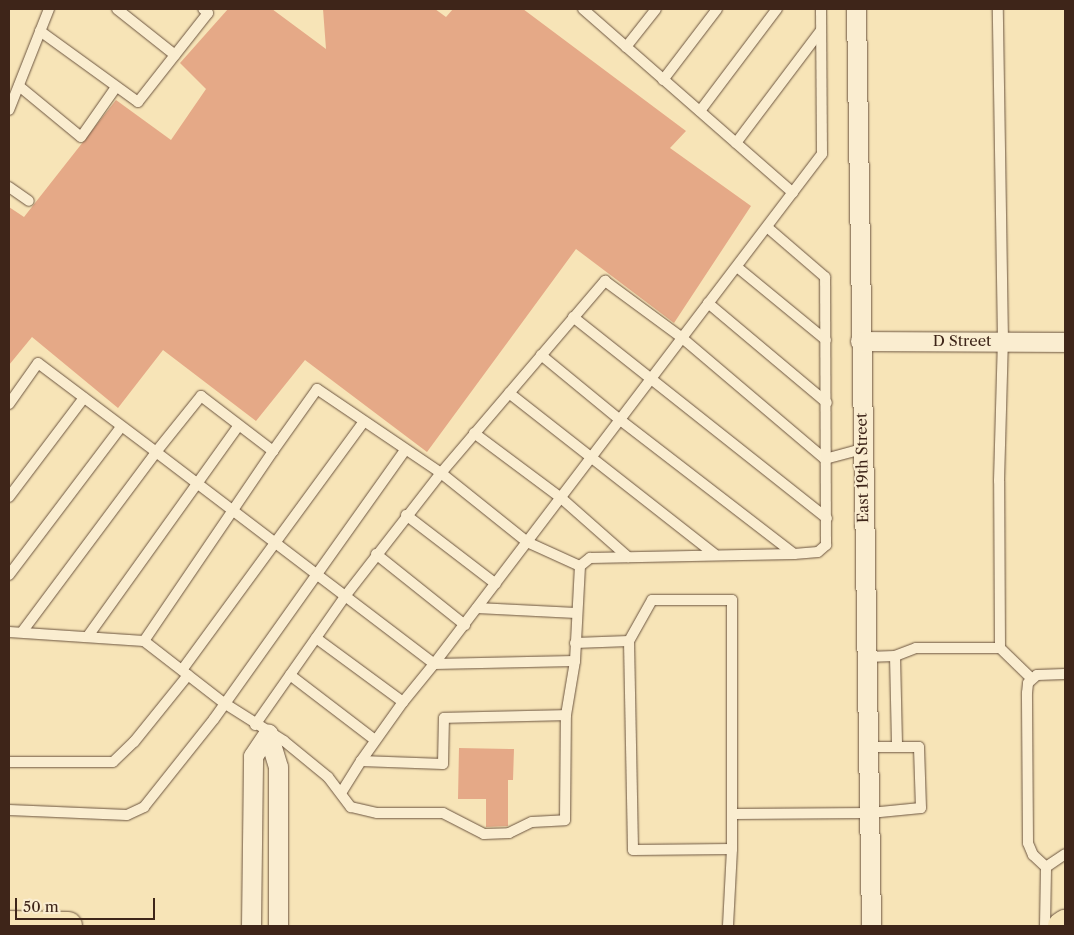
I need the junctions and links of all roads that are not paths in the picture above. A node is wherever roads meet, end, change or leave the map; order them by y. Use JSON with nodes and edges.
{"nodes":[{"id":1,"x":49,"y":9,"type":"edge"},
{"id":2,"x":116,"y":9,"type":"edge"},
{"id":3,"x":203,"y":9,"type":"edge"},
{"id":4,"x":656,"y":9,"type":"edge"},
{"id":5,"x":717,"y":9,"type":"edge"},
{"id":6,"x":777,"y":9,"type":"edge"},
{"id":7,"x":821,"y":9,"type":"edge"},
{"id":8,"x":856,"y":9,"type":"edge"},
{"id":9,"x":998,"y":9,"type":"edge"},
{"id":10,"x":589,"y":11,"type":"edge"},
{"id":11,"x":821,"y":30,"type":"junction"},
{"id":12,"x":40,"y":31,"type":"junction"},
{"id":13,"x":626,"y":47,"type":"junction"},
{"id":14,"x":175,"y":55,"type":"junction"},
{"id":15,"x":663,"y":80,"type":"junction"},
{"id":16,"x":19,"y":86,"type":"junction"},
{"id":17,"x":116,"y":87,"type":"junction"},
{"id":18,"x":9,"y":110,"type":"edge"},
{"id":19,"x":700,"y":111,"type":"junction"},
{"id":20,"x":736,"y":144,"type":"junction"},
{"id":21,"x":9,"y":186,"type":"edge"},
{"id":22,"x":793,"y":193,"type":"junction"},
{"id":23,"x":29,"y":202,"type":"dead end"},
{"id":24,"x":768,"y":228,"type":"junction"},
{"id":25,"x":737,"y":267,"type":"junction"},
{"id":26,"x":708,"y":303,"type":"junction"},
{"id":27,"x":573,"y":317,"type":"junction"},
{"id":28,"x":681,"y":337,"type":"junction"},
{"id":29,"x":826,"y":340,"type":"junction"},
{"id":30,"x":860,"y":341,"type":"junction"},
{"id":31,"x":1003,"y":342,"type":"junction"},
{"id":32,"x":1065,"y":342,"type":"edge"},
{"id":33,"x":541,"y":355,"type":"junction"},
{"id":34,"x":650,"y":378,"type":"junction"},
{"id":35,"x":509,"y":393,"type":"junction"},
{"id":36,"x":84,"y":398,"type":"junction"},
{"id":37,"x":827,"y":403,"type":"junction"},
{"id":38,"x":9,"y":404,"type":"edge"},
{"id":39,"x":618,"y":419,"type":"junction"},
{"id":40,"x":364,"y":421,"type":"junction"},
{"id":41,"x":239,"y":425,"type":"junction"},
{"id":42,"x":121,"y":427,"type":"junction"},
{"id":43,"x":474,"y":434,"type":"junction"},
{"id":44,"x":862,"y":449,"type":"junction"},
{"id":45,"x":405,"y":450,"type":"junction"},
{"id":46,"x":273,"y":451,"type":"junction"},
{"id":47,"x":156,"y":452,"type":"junction"},
{"id":48,"x":590,"y":457,"type":"junction"},
{"id":49,"x":825,"y":459,"type":"junction"},
{"id":50,"x":441,"y":473,"type":"junction"},
{"id":51,"x":196,"y":482,"type":"junction"},
{"id":52,"x":9,"y":497,"type":"edge"},
{"id":53,"x":560,"y":498,"type":"junction"},
{"id":54,"x":232,"y":509,"type":"junction"},
{"id":55,"x":406,"y":515,"type":"junction"},
{"id":56,"x":826,"y":518,"type":"junction"},
{"id":57,"x":527,"y":542,"type":"junction"},
{"id":58,"x":276,"y":543,"type":"junction"},
{"id":59,"x":376,"y":554,"type":"junction"},
{"id":60,"x":714,"y":554,"type":"junction"},
{"id":61,"x":794,"y":554,"type":"junction"},
{"id":62,"x":628,"y":557,"type":"junction"},
{"id":63,"x":580,"y":566,"type":"junction"},
{"id":64,"x":9,"y":575,"type":"edge"},
{"id":65,"x":318,"y":575,"type":"junction"},
{"id":66,"x":496,"y":584,"type":"junction"},
{"id":67,"x":346,"y":595,"type":"junction"},
{"id":68,"x":477,"y":608,"type":"junction"},
{"id":69,"x":576,"y":613,"type":"junction"},
{"id":70,"x":465,"y":624,"type":"junction"},
{"id":71,"x":9,"y":632,"type":"edge"},
{"id":72,"x":22,"y":632,"type":"junction"},
{"id":73,"x":88,"y":636,"type":"junction"},
{"id":74,"x":316,"y":638,"type":"junction"},
{"id":75,"x":144,"y":641,"type":"junction"},
{"id":76,"x":629,"y":641,"type":"junction"},
{"id":77,"x":575,"y":643,"type":"junction"},
{"id":78,"x":1000,"y":648,"type":"junction"},
{"id":79,"x":894,"y":656,"type":"junction"},
{"id":80,"x":866,"y":657,"type":"junction"},
{"id":81,"x":575,"y":661,"type":"junction"},
{"id":82,"x":434,"y":664,"type":"junction"},
{"id":83,"x":185,"y":672,"type":"junction"},
{"id":84,"x":1065,"y":674,"type":"edge"},
{"id":85,"x":290,"y":675,"type":"junction"},
{"id":86,"x":1031,"y":678,"type":"junction"},
{"id":87,"x":403,"y":702,"type":"junction"},
{"id":88,"x":224,"y":703,"type":"junction"},
{"id":89,"x":566,"y":715,"type":"junction"},
{"id":90,"x":262,"y":729,"type":"junction"},
{"id":91,"x":375,"y":740,"type":"junction"},
{"id":92,"x":868,"y":747,"type":"junction"},
{"id":93,"x":897,"y":747,"type":"junction"},
{"id":94,"x":360,"y":760,"type":"junction"},
{"id":95,"x":9,"y":762,"type":"edge"},
{"id":96,"x":341,"y":793,"type":"junction"},
{"id":97,"x":9,"y":810,"type":"edge"},
{"id":98,"x":870,"y":813,"type":"junction"},
{"id":99,"x":732,"y":814,"type":"junction"},
{"id":100,"x":732,"y":849,"type":"junction"},
{"id":101,"x":1065,"y":854,"type":"edge"},
{"id":102,"x":1046,"y":867,"type":"junction"},
{"id":103,"x":1065,"y":924,"type":"edge"},
{"id":104,"x":9,"y":925,"type":"edge"},
{"id":105,"x":68,"y":926,"type":"edge"},
{"id":106,"x":251,"y":926,"type":"edge"},
{"id":107,"x":278,"y":926,"type":"edge"},
{"id":108,"x":728,"y":926,"type":"edge"},
{"id":109,"x":871,"y":926,"type":"edge"},
{"id":110,"x":1045,"y":926,"type":"edge"},
{"id":111,"x":1062,"y":926,"type":"edge"}],
"edges":[{"from":1,"to":12,"type":"lane"},
{"from":2,"to":14,"type":"lane"},
{"from":3,"to":14,"type":"lane"},
{"from":4,"to":13,"type":"lane"},
{"from":5,"to":15,"type":"lane"},
{"from":6,"to":19,"type":"lane"},
{"from":7,"to":11,"type":"lane"},
{"from":8,"to":30,"type":"street","name":"East 19th Street"},
{"from":9,"to":31,"type":"lane"},
{"from":10,"to":13,"type":"lane"},
{"from":11,"to":20,"type":"lane"},
{"from":11,"to":22,"type":"lane"},
{"from":12,"to":16,"type":"lane"},
{"from":12,"to":17,"type":"lane"},
{"from":13,"to":15,"type":"lane"},
{"from":14,"to":17,"type":"lane"},
{"from":15,"to":19,"type":"lane"},
{"from":16,"to":17,"type":"lane"},
{"from":16,"to":18,"type":"lane"},
{"from":19,"to":20,"type":"lane"},
{"from":20,"to":22,"type":"lane"},
{"from":21,"to":23,"type":"lane"},
{"from":22,"to":24,"type":"lane"},
{"from":24,"to":25,"type":"lane"},
{"from":24,"to":29,"type":"lane"},
{"from":25,"to":26,"type":"lane"},
{"from":25,"to":29,"type":"lane"},
{"from":26,"to":28,"type":"lane"},
{"from":26,"to":37,"type":"lane"},
{"from":27,"to":28,"type":"lane"},
{"from":27,"to":33,"type":"lane"},
{"from":27,"to":34,"type":"lane"},
{"from":28,"to":34,"type":"lane"},
{"from":28,"to":49,"type":"lane"},
{"from":29,"to":37,"type":"lane"},
{"from":30,"to":31,"type":"street","name":"D Street"},
{"from":30,"to":44,"type":"street","name":"East 19th Street"},
{"from":31,"to":32,"type":"street","name":"D Street"},
{"from":31,"to":78,"type":"lane"},
{"from":33,"to":35,"type":"lane"},
{"from":33,"to":39,"type":"lane"},
{"from":34,"to":39,"type":"lane"},
{"from":34,"to":56,"type":"lane"},
{"from":35,"to":43,"type":"lane"},
{"from":35,"to":48,"type":"lane"},
{"from":36,"to":38,"type":"lane"},
{"from":36,"to":42,"type":"lane"},
{"from":36,"to":52,"type":"lane"},
{"from":37,"to":49,"type":"lane"},
{"from":39,"to":48,"type":"lane"},
{"from":39,"to":61,"type":"lane"},
{"from":40,"to":45,"type":"lane"},
{"from":40,"to":46,"type":"lane"},
{"from":40,"to":58,"type":"lane"},
{"from":41,"to":46,"type":"lane"},
{"from":41,"to":47,"type":"lane"},
{"from":41,"to":51,"type":"lane"},
{"from":42,"to":47,"type":"lane"},
{"from":42,"to":64,"type":"lane"},
{"from":43,"to":50,"type":"lane"},
{"from":43,"to":53,"type":"lane"},
{"from":44,"to":49,"type":"lane"},
{"from":44,"to":80,"type":"street","name":"East 19th Street"},
{"from":45,"to":50,"type":"lane"},
{"from":45,"to":65,"type":"lane"},
{"from":46,"to":54,"type":"lane"},
{"from":47,"to":51,"type":"lane"},
{"from":47,"to":72,"type":"lane"},
{"from":48,"to":53,"type":"lane"},
{"from":48,"to":60,"type":"lane"},
{"from":49,"to":56,"type":"lane"},
{"from":50,"to":55,"type":"lane"},
{"from":50,"to":57,"type":"lane"},
{"from":51,"to":54,"type":"lane"},
{"from":51,"to":73,"type":"lane"},
{"from":53,"to":57,"type":"lane"},
{"from":53,"to":62,"type":"lane"},
{"from":54,"to":58,"type":"lane"},
{"from":54,"to":75,"type":"lane"},
{"from":55,"to":59,"type":"lane"},
{"from":55,"to":66,"type":"lane"},
{"from":56,"to":61,"type":"lane"},
{"from":57,"to":63,"type":"lane"},
{"from":57,"to":66,"type":"lane"},
{"from":58,"to":65,"type":"lane"},
{"from":58,"to":83,"type":"lane"},
{"from":59,"to":67,"type":"lane"},
{"from":59,"to":70,"type":"lane"},
{"from":60,"to":61,"type":"lane"},
{"from":60,"to":62,"type":"lane"},
{"from":62,"to":63,"type":"lane"},
{"from":63,"to":69,"type":"lane"},
{"from":65,"to":67,"type":"lane"},
{"from":65,"to":88,"type":"lane"},
{"from":66,"to":68,"type":"lane"},
{"from":67,"to":74,"type":"lane"},
{"from":67,"to":82,"type":"lane"},
{"from":68,"to":69,"type":"lane"},
{"from":68,"to":70,"type":"lane"},
{"from":69,"to":77,"type":"lane"},
{"from":70,"to":82,"type":"lane"},
{"from":71,"to":72,"type":"lane"},
{"from":72,"to":73,"type":"lane"},
{"from":73,"to":75,"type":"lane"},
{"from":74,"to":85,"type":"lane"},
{"from":74,"to":87,"type":"lane"},
{"from":75,"to":83,"type":"lane"},
{"from":76,"to":77,"type":"lane"},
{"from":76,"to":99,"type":"lane"},
{"from":76,"to":100,"type":"lane"},
{"from":77,"to":81,"type":"lane"},
{"from":78,"to":79,"type":"lane"},
{"from":78,"to":86,"type":"lane"},
{"from":79,"to":80,"type":"lane"},
{"from":79,"to":93,"type":"lane"},
{"from":80,"to":92,"type":"street","name":"East 19th Street"},
{"from":81,"to":82,"type":"lane"},
{"from":81,"to":89,"type":"lane"},
{"from":82,"to":87,"type":"lane"},
{"from":83,"to":88,"type":"lane"},
{"from":83,"to":95,"type":"lane"},
{"from":84,"to":86,"type":"lane"},
{"from":85,"to":90,"type":"lane"},
{"from":85,"to":91,"type":"lane"},
{"from":86,"to":102,"type":"lane"},
{"from":87,"to":91,"type":"lane"},
{"from":88,"to":90,"type":"lane"},
{"from":88,"to":97,"type":"lane"},
{"from":89,"to":94,"type":"lane"},
{"from":89,"to":96,"type":"lane"},
{"from":90,"to":96,"type":"lane"},
{"from":90,"to":106,"type":"street"},
{"from":90,"to":107,"type":"street"},
{"from":91,"to":94,"type":"lane"},
{"from":92,"to":93,"type":"lane"},
{"from":92,"to":98,"type":"street","name":"East 19th Street"},
{"from":93,"to":98,"type":"lane"},
{"from":94,"to":96,"type":"lane"},
{"from":98,"to":99,"type":"lane"},
{"from":98,"to":109,"type":"street","name":"East 19th Street"},
{"from":99,"to":100,"type":"lane"},
{"from":100,"to":108,"type":"lane"},
{"from":101,"to":102,"type":"lane"},
{"from":102,"to":110,"type":"lane"},
{"from":103,"to":111,"type":"main road"},
{"from":104,"to":105,"type":"main road"}]}
